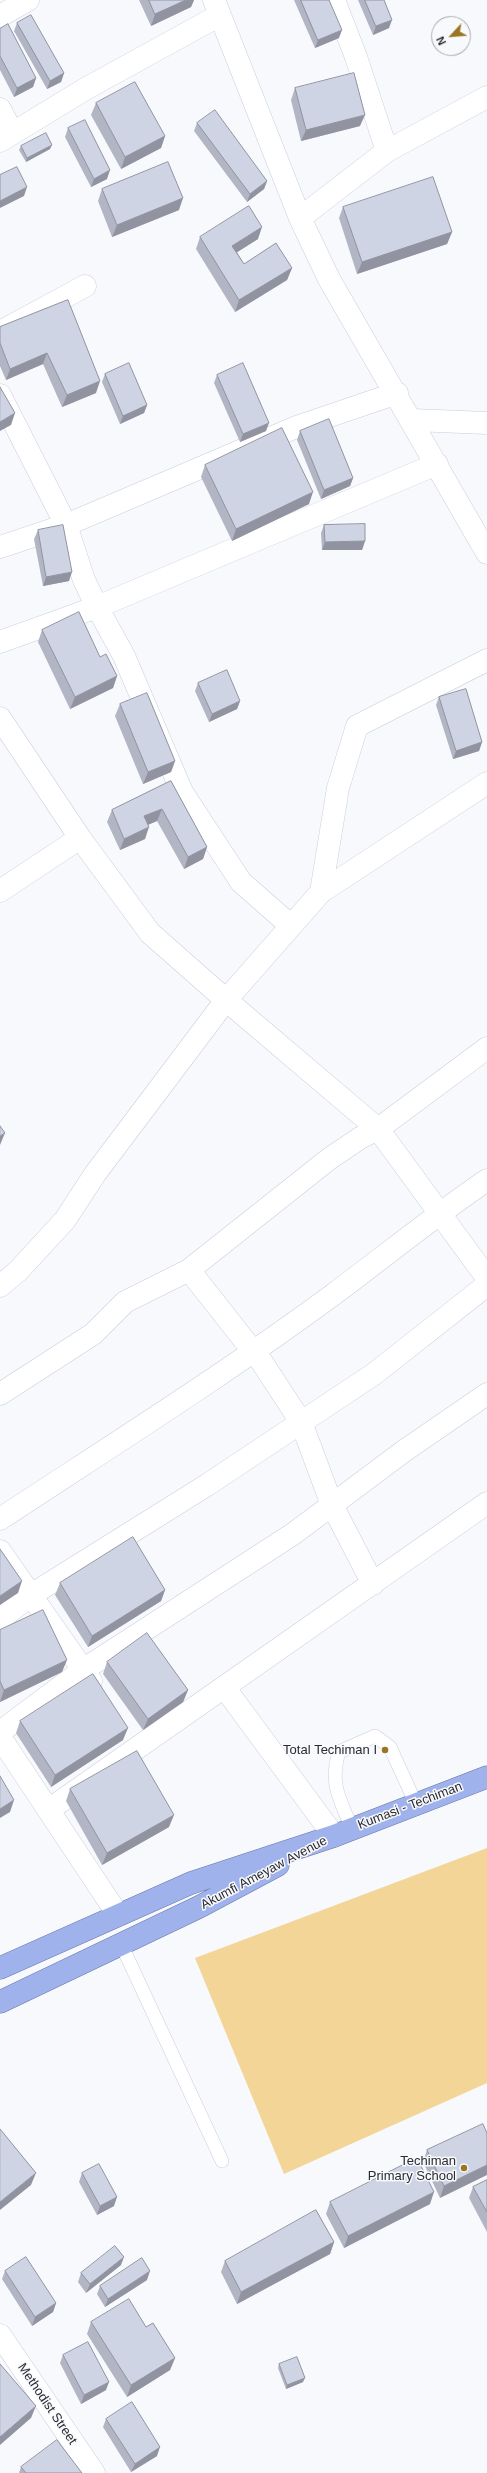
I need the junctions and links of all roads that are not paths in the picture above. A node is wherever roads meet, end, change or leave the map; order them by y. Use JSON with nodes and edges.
{"nodes":[{"id":1,"x":28,"y":0,"type":"edge"},
{"id":2,"x":334,"y":0,"type":"edge"},
{"id":3,"x":216,"y":4,"type":"edge"},
{"id":4,"x":0,"y":16,"type":"edge"},
{"id":5,"x":487,"y":97,"type":"edge"},
{"id":6,"x":0,"y":109,"type":"edge"},
{"id":7,"x":6,"y":136,"type":"edge"},
{"id":8,"x":387,"y":151,"type":"junction"},
{"id":9,"x":300,"y":218,"type":"junction"},
{"id":10,"x":85,"y":286,"type":"dead end"},
{"id":11,"x":0,"y":332,"type":"edge"},
{"id":12,"x":397,"y":393,"type":"junction"},
{"id":13,"x":0,"y":395,"type":"edge"},
{"id":14,"x":412,"y":420,"type":"junction"},
{"id":15,"x":487,"y":423,"type":"edge"},
{"id":16,"x":437,"y":464,"type":"junction"},
{"id":17,"x":66,"y":525,"type":"junction"},
{"id":18,"x":0,"y":547,"type":"edge"},
{"id":19,"x":487,"y":553,"type":"edge"},
{"id":20,"x":96,"y":608,"type":"junction"},
{"id":21,"x":0,"y":642,"type":"edge"},
{"id":22,"x":487,"y":660,"type":"edge"},
{"id":23,"x":0,"y":718,"type":"edge"},
{"id":24,"x":487,"y":782,"type":"edge"},
{"id":25,"x":80,"y":838,"type":"junction"},
{"id":26,"x":0,"y":891,"type":"edge"},
{"id":27,"x":321,"y":892,"type":"junction"},
{"id":28,"x":290,"y":925,"type":"junction"},
{"id":29,"x":226,"y":1000,"type":"junction"},
{"id":30,"x":487,"y":1048,"type":"edge"},
{"id":31,"x":378,"y":1128,"type":"junction"},
{"id":32,"x":487,"y":1180,"type":"edge"},
{"id":33,"x":438,"y":1213,"type":"junction"},
{"id":34,"x":189,"y":1270,"type":"junction"},
{"id":35,"x":487,"y":1278,"type":"edge"},
{"id":36,"x":487,"y":1285,"type":"edge"},
{"id":37,"x":0,"y":1286,"type":"edge"},
{"id":38,"x":252,"y":1350,"type":"junction"},
{"id":39,"x":0,"y":1394,"type":"edge"},
{"id":40,"x":487,"y":1394,"type":"edge"},
{"id":41,"x":301,"y":1422,"type":"junction"},
{"id":42,"x":487,"y":1503,"type":"edge"},
{"id":43,"x":332,"y":1505,"type":"junction"},
{"id":44,"x":0,"y":1519,"type":"edge"},
{"id":45,"x":0,"y":1551,"type":"edge"},
{"id":46,"x":373,"y":1584,"type":"junction"},
{"id":47,"x":32,"y":1595,"type":"junction"},
{"id":48,"x":0,"y":1619,"type":"edge"},
{"id":49,"x":82,"y":1670,"type":"junction"},
{"id":50,"x":224,"y":1688,"type":"junction"},
{"id":51,"x":101,"y":1696,"type":"edge"},
{"id":52,"x":124,"y":1728,"type":"edge"},
{"id":53,"x":0,"y":1732,"type":"edge"},
{"id":54,"x":0,"y":1737,"type":"edge"},
{"id":55,"x":138,"y":1748,"type":"junction"},
{"id":56,"x":487,"y":1777,"type":"edge"},
{"id":57,"x":416,"y":1804,"type":"junction"},
{"id":58,"x":50,"y":1809,"type":"junction"},
{"id":59,"x":343,"y":1832,"type":"junction"},
{"id":60,"x":118,"y":1914,"type":"junction"},
{"id":61,"x":121,"y":1944,"type":"junction"},
{"id":62,"x":0,"y":1968,"type":"edge"},
{"id":63,"x":0,"y":2002,"type":"edge"},
{"id":64,"x":222,"y":2161,"type":"dead end"},
{"id":65,"x":0,"y":2335,"type":"edge"},
{"id":66,"x":94,"y":2473,"type":"edge"}],
"edges":[{"from":1,"to":4,"type":"street"},
{"from":2,"to":8,"type":"street"},
{"from":3,"to":7,"type":"street"},
{"from":3,"to":9,"type":"street"},
{"from":5,"to":8,"type":"street"},
{"from":6,"to":7,"type":"street"},
{"from":8,"to":9,"type":"street"},
{"from":9,"to":12,"type":"street"},
{"from":10,"to":11,"type":"street"},
{"from":12,"to":14,"type":"street"},
{"from":12,"to":17,"type":"street"},
{"from":13,"to":17,"type":"street"},
{"from":14,"to":15,"type":"street"},
{"from":14,"to":16,"type":"street"},
{"from":16,"to":19,"type":"street"},
{"from":16,"to":20,"type":"street"},
{"from":17,"to":18,"type":"street"},
{"from":17,"to":20,"type":"street"},
{"from":20,"to":21,"type":"street"},
{"from":20,"to":28,"type":"street"},
{"from":22,"to":27,"type":"street"},
{"from":23,"to":25,"type":"street"},
{"from":24,"to":27,"type":"street"},
{"from":25,"to":26,"type":"street"},
{"from":25,"to":29,"type":"street"},
{"from":27,"to":28,"type":"street"},
{"from":28,"to":29,"type":"street"},
{"from":29,"to":31,"type":"street"},
{"from":29,"to":37,"type":"street"},
{"from":30,"to":31,"type":"street"},
{"from":31,"to":33,"type":"street"},
{"from":31,"to":34,"type":"street"},
{"from":32,"to":33,"type":"street"},
{"from":33,"to":35,"type":"street"},
{"from":33,"to":38,"type":"street"},
{"from":34,"to":38,"type":"street"},
{"from":34,"to":39,"type":"street"},
{"from":36,"to":41,"type":"street"},
{"from":38,"to":41,"type":"street"},
{"from":38,"to":44,"type":"street"},
{"from":40,"to":43,"type":"street"},
{"from":41,"to":43,"type":"street"},
{"from":41,"to":47,"type":"street"},
{"from":42,"to":46,"type":"street"},
{"from":43,"to":46,"type":"street"},
{"from":43,"to":49,"type":"street"},
{"from":45,"to":47,"type":"street"},
{"from":46,"to":50,"type":"street"},
{"from":47,"to":48,"type":"street"},
{"from":47,"to":49,"type":"street"},
{"from":49,"to":51,"type":"street"},
{"from":49,"to":53,"type":"street"},
{"from":50,"to":55,"type":"street"},
{"from":50,"to":59,"type":"street"},
{"from":52,"to":55,"type":"street"},
{"from":54,"to":58,"type":"street"},
{"from":55,"to":58,"type":"street"},
{"from":56,"to":57,"type":"highway","name":"Kumasi - Techiman"},
{"from":57,"to":59,"type":"highway","name":"Kumasi - Techiman"},
{"from":57,"to":59,"type":"lane"},
{"from":58,"to":60,"type":"street"},
{"from":59,"to":60,"type":"highway","name":"Akumfi Ameyaw Avenue"},
{"from":59,"to":61,"type":"highway","name":"Akumfi Ameyaw Avenue"},
{"from":60,"to":62,"type":"highway","name":"Akumfi Ameyaw Avenue"},
{"from":61,"to":63,"type":"highway","name":"Akumfi Ameyaw Avenue"},
{"from":61,"to":64,"type":"lane"},
{"from":65,"to":66,"type":"street","name":"Methodist Street"}]}
